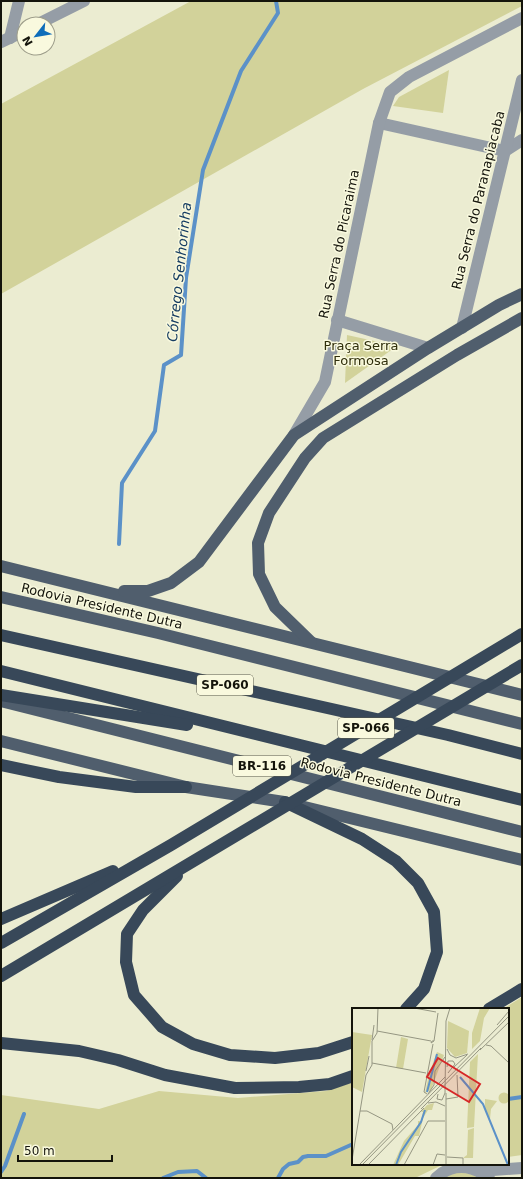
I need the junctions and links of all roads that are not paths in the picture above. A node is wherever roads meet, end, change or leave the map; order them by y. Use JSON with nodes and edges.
{"nodes":[{"id":1,"x":19,"y":1,"type":"edge"},
{"id":2,"x":84,"y":1,"type":"edge"},
{"id":3,"x":54,"y":16,"type":"edge"},
{"id":4,"x":522,"y":18,"type":"edge"},
{"id":5,"x":16,"y":35,"type":"edge"},
{"id":6,"x":6,"y":40,"type":"edge"},
{"id":7,"x":522,"y":80,"type":"edge"},
{"id":8,"x":379,"y":124,"type":"junction"},
{"id":9,"x":522,"y":140,"type":"edge"},
{"id":10,"x":505,"y":151,"type":"junction"},
{"id":11,"x":522,"y":294,"type":"edge"},
{"id":12,"x":522,"y":318,"type":"edge"},
{"id":13,"x":337,"y":320,"type":"junction"},
{"id":14,"x":462,"y":328,"type":"junction"},
{"id":15,"x":428,"y":348,"type":"junction"},
{"id":16,"x":294,"y":435,"type":"junction"},
{"id":17,"x":1,"y":566,"type":"edge"},
{"id":18,"x":104,"y":591,"type":"junction"},
{"id":19,"x":1,"y":597,"type":"edge"},
{"id":20,"x":1,"y":634,"type":"edge"},
{"id":21,"x":518,"y":636,"type":"edge"},
{"id":22,"x":312,"y":643,"type":"junction"},
{"id":23,"x":522,"y":665,"type":"edge"},
{"id":24,"x":1,"y":671,"type":"edge"},
{"id":25,"x":1,"y":695,"type":"edge"},
{"id":26,"x":522,"y":696,"type":"edge"},
{"id":27,"x":1,"y":701,"type":"edge"},
{"id":28,"x":522,"y":724,"type":"edge"},
{"id":29,"x":253,"y":735,"type":"junction"},
{"id":30,"x":1,"y":741,"type":"edge"},
{"id":31,"x":522,"y":754,"type":"edge"},
{"id":32,"x":1,"y":765,"type":"edge"},
{"id":33,"x":186,"y":787,"type":"junction"},
{"id":34,"x":522,"y":800,"type":"edge"},
{"id":35,"x":284,"y":802,"type":"junction"},
{"id":36,"x":522,"y":832,"type":"edge"},
{"id":37,"x":171,"y":845,"type":"junction"},
{"id":38,"x":522,"y":860,"type":"edge"},
{"id":39,"x":188,"y":865,"type":"junction"},
{"id":40,"x":1,"y":919,"type":"edge"},
{"id":41,"x":1,"y":944,"type":"edge"},
{"id":42,"x":1,"y":976,"type":"edge"},
{"id":43,"x":522,"y":988,"type":"edge"},
{"id":44,"x":407,"y":1008,"type":"edge"},
{"id":45,"x":491,"y":1008,"type":"edge"},
{"id":46,"x":352,"y":1042,"type":"edge"},
{"id":47,"x":1,"y":1043,"type":"edge"},
{"id":48,"x":352,"y":1076,"type":"edge"},
{"id":49,"x":522,"y":1168,"type":"edge"},
{"id":50,"x":484,"y":1175,"type":"edge"},
{"id":51,"x":436,"y":1178,"type":"edge"}],
"edges":[{"from":1,"to":6,"type":"street"},
{"from":2,"to":3,"type":"street"},
{"from":4,"to":8,"type":"street","name":"Rua Serra do Picaraima"},
{"from":5,"to":6,"type":"street"},
{"from":7,"to":10,"type":"street","name":"Rua Serra do Paranapiacaba"},
{"from":8,"to":10,"type":"street"},
{"from":8,"to":13,"type":"street","name":"Rua Serra do Picaraima"},
{"from":9,"to":10,"type":"street"},
{"from":10,"to":14,"type":"street","name":"Rua Serra do Paranapiacaba"},
{"from":11,"to":14,"type":"main road"},
{"from":12,"to":22,"type":"main road"},
{"from":13,"to":15,"type":"street"},
{"from":13,"to":16,"type":"street","name":"Rua Serra do Picaraima"},
{"from":14,"to":15,"type":"main road"},
{"from":15,"to":16,"type":"main road"},
{"from":16,"to":18,"type":"main road"},
{"from":17,"to":18,"type":"main road"},
{"from":18,"to":22,"type":"main road"},
{"from":19,"to":28,"type":"main road","name":"Rodovia Presidente Dutra"},
{"from":20,"to":31,"type":"highway","number":"SP-060"},
{"from":21,"to":37,"type":"highway","number":"SP-066"},
{"from":22,"to":26,"type":"main road"},
{"from":23,"to":39,"type":"highway","number":"SP-066"},
{"from":24,"to":29,"type":"highway","name":"Rodovia Presidente Dutra"},
{"from":25,"to":29,"type":"highway"},
{"from":27,"to":36,"type":"main road","name":"Rodovia Presidente Dutra","number":"BR-116"},
{"from":29,"to":34,"type":"highway","name":"Rodovia Presidente Dutra"},
{"from":30,"to":33,"type":"main road"},
{"from":32,"to":33,"type":"highway"},
{"from":33,"to":35,"type":"main road"},
{"from":35,"to":38,"type":"main road"},
{"from":35,"to":44,"type":"highway"},
{"from":37,"to":40,"type":"highway"},
{"from":37,"to":41,"type":"highway"},
{"from":39,"to":42,"type":"highway"},
{"from":39,"to":46,"type":"highway"},
{"from":43,"to":45,"type":"highway"},
{"from":47,"to":48,"type":"highway"},
{"from":49,"to":50,"type":"street"},
{"from":50,"to":51,"type":"street"}]}
